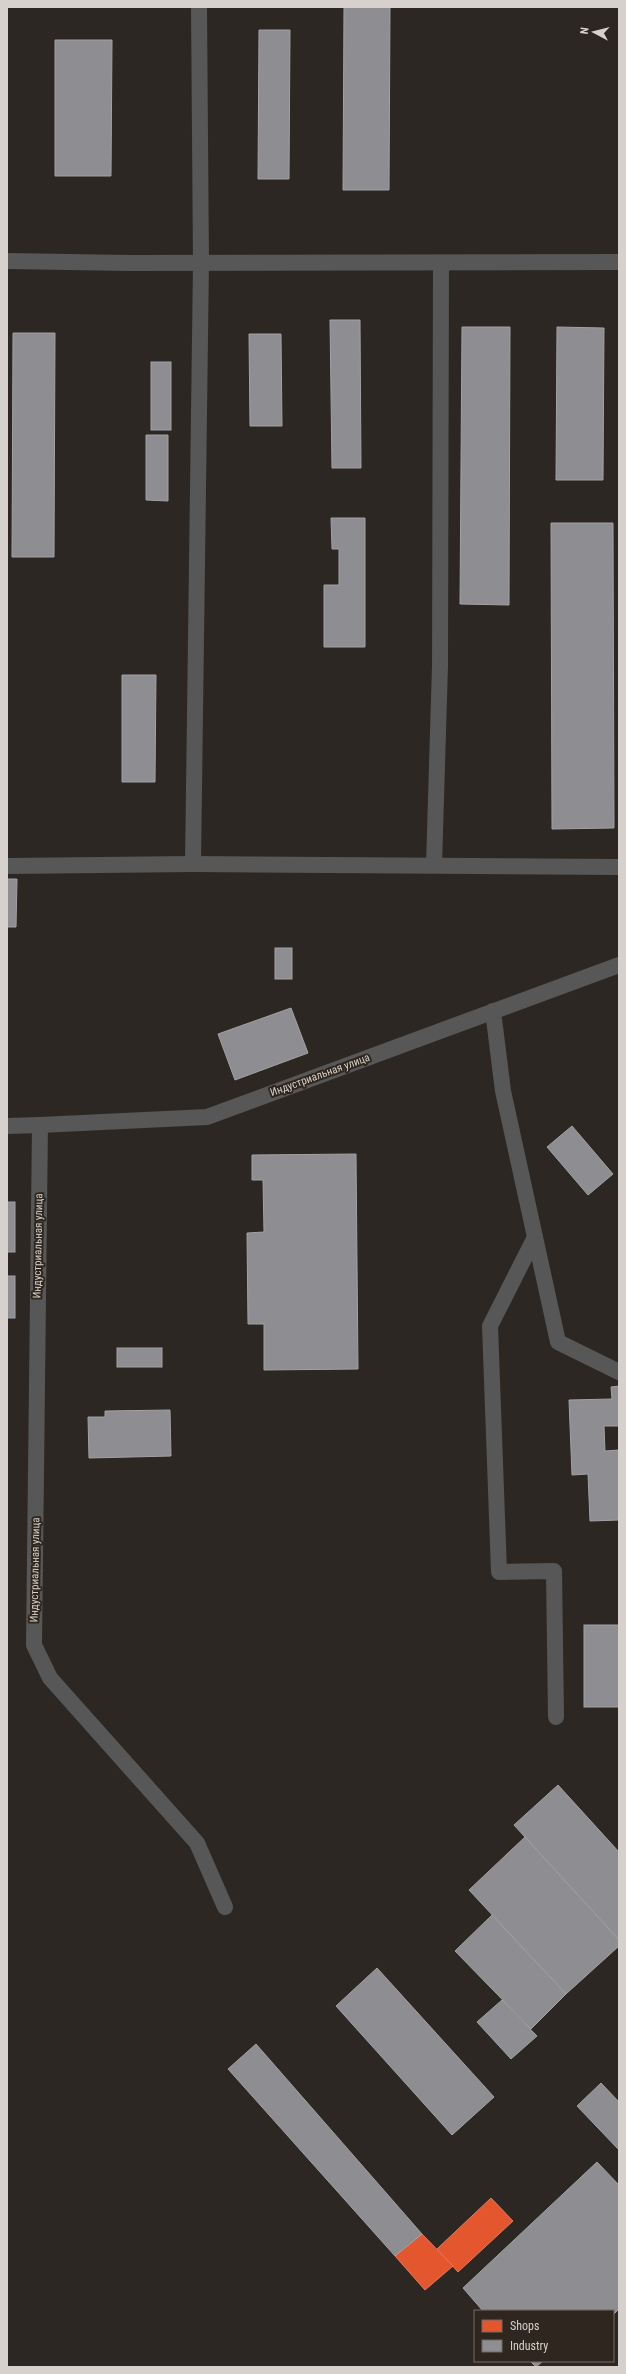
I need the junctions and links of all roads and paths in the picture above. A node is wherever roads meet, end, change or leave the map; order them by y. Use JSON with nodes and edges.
{"nodes":[{"id":1,"x":199,"y":7,"type":"edge"},
{"id":2,"x":7,"y":261,"type":"edge"},
{"id":3,"x":619,"y":262,"type":"edge"},
{"id":4,"x":201,"y":263,"type":"junction"},
{"id":5,"x":441,"y":263,"type":"junction"},
{"id":6,"x":193,"y":864,"type":"junction"},
{"id":7,"x":434,"y":865,"type":"junction"},
{"id":8,"x":7,"y":866,"type":"edge"},
{"id":9,"x":619,"y":867,"type":"edge"},
{"id":10,"x":619,"y":964,"type":"edge"},
{"id":11,"x":493,"y":1011,"type":"junction"},
{"id":12,"x":40,"y":1125,"type":"junction"},
{"id":13,"x":7,"y":1126,"type":"edge"},
{"id":14,"x":535,"y":1237,"type":"junction"},
{"id":15,"x":619,"y":1372,"type":"edge"},
{"id":16,"x":556,"y":1717,"type":"dead end"},
{"id":17,"x":225,"y":1907,"type":"dead end"}],
"edges":[{"from":1,"to":4,"type":"street"},
{"from":2,"to":4,"type":"street"},
{"from":3,"to":5,"type":"street"},
{"from":4,"to":5,"type":"street"},
{"from":4,"to":6,"type":"street"},
{"from":5,"to":7,"type":"street"},
{"from":6,"to":7,"type":"street"},
{"from":6,"to":8,"type":"street"},
{"from":7,"to":9,"type":"street"},
{"from":10,"to":11,"type":"street","name":"Индустриальная улица"},
{"from":11,"to":12,"type":"street","name":"Индустриальная улица"},
{"from":11,"to":14,"type":"street"},
{"from":12,"to":13,"type":"street"},
{"from":12,"to":17,"type":"street","name":"Индустриальная улица"},
{"from":14,"to":15,"type":"street"},
{"from":14,"to":16,"type":"street"}]}
